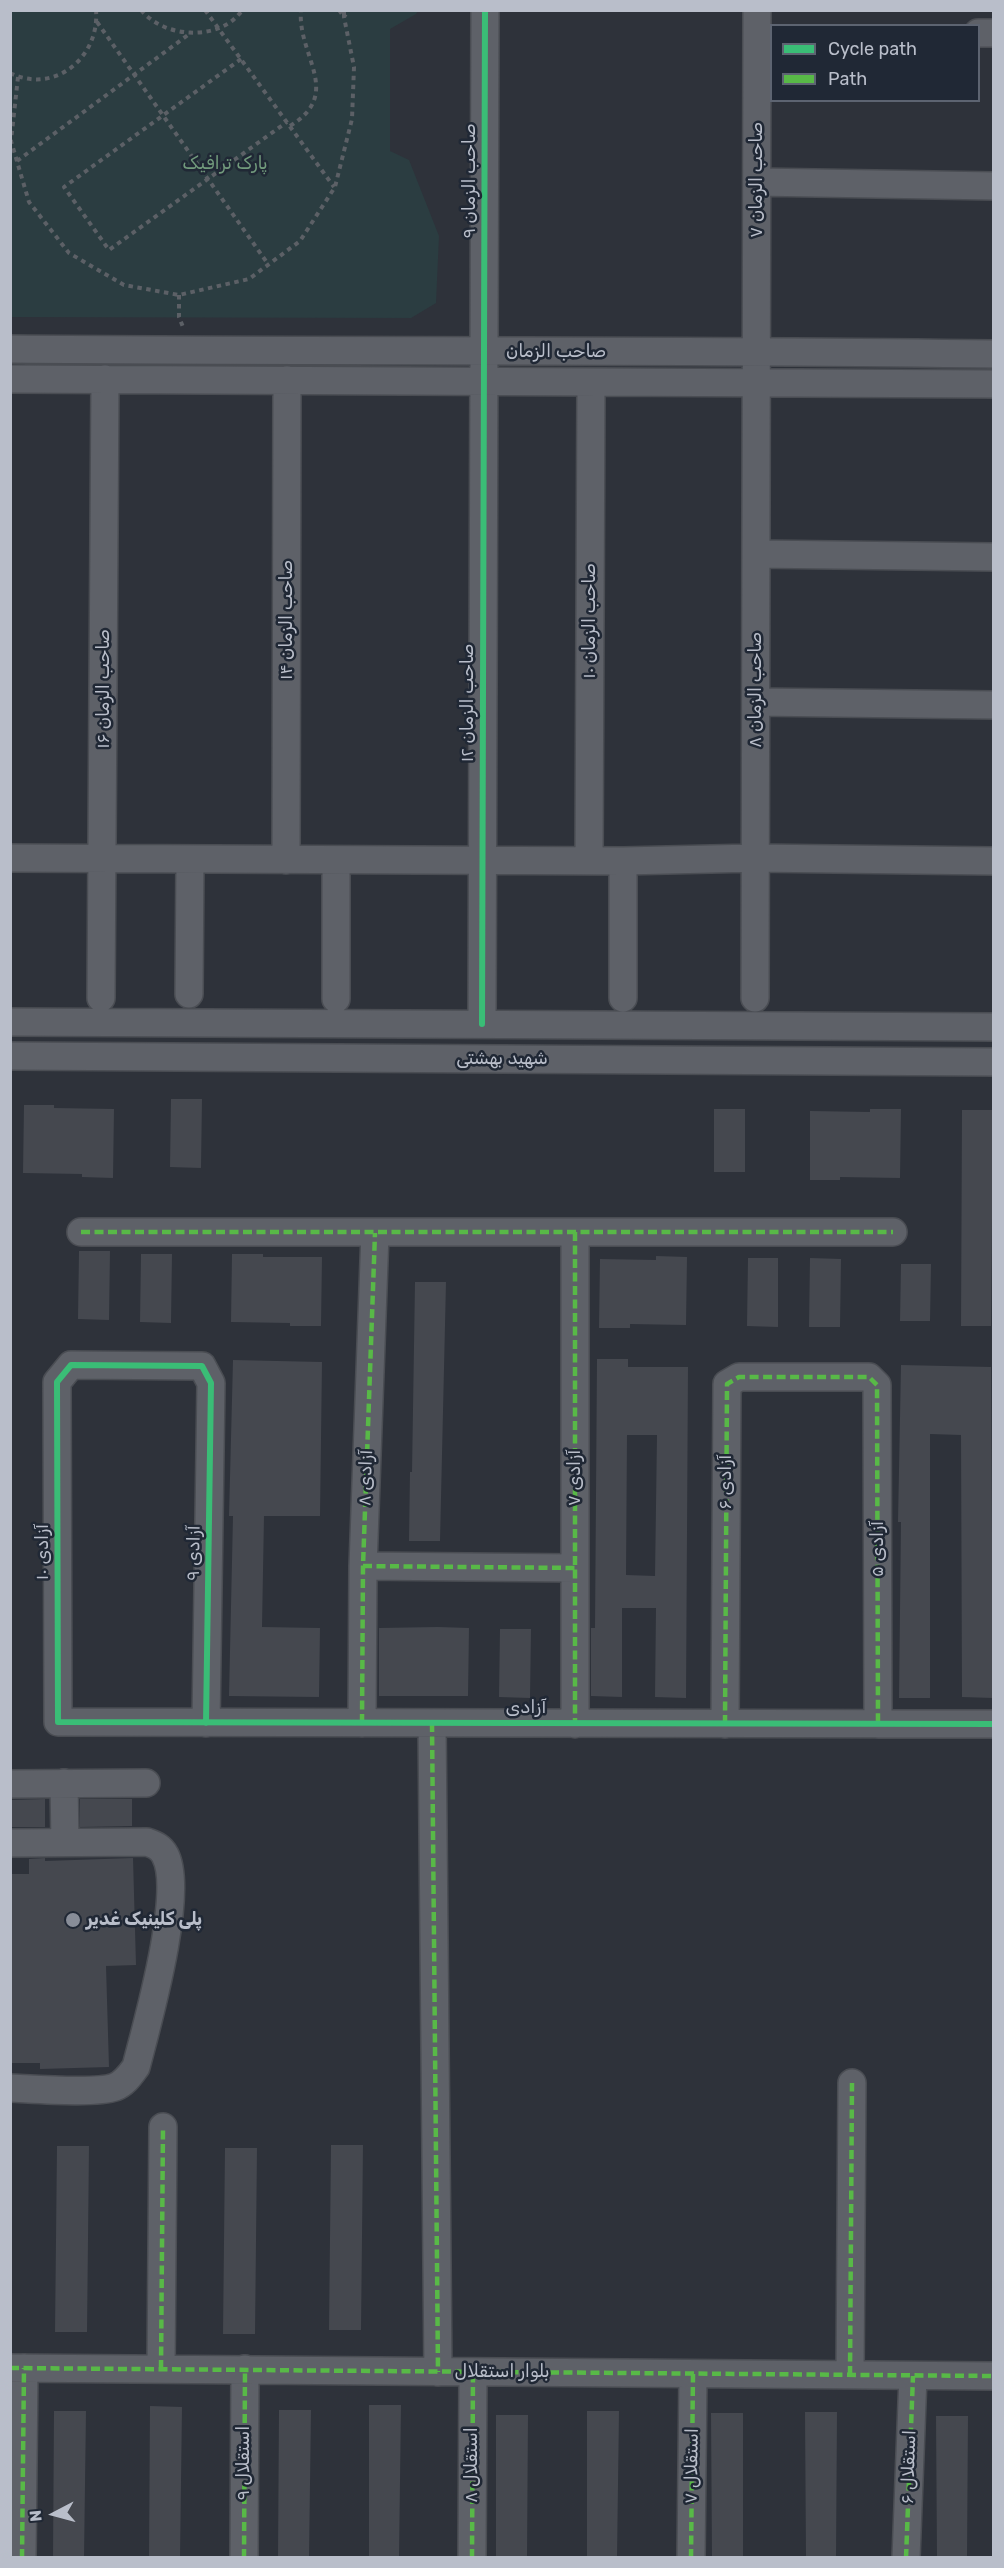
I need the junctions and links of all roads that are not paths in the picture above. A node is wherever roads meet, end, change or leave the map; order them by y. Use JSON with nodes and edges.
{"nodes":[{"id":1,"x":485,"y":10,"type":"edge"},
{"id":2,"x":762,"y":24,"type":"edge"},
{"id":3,"x":757,"y":182,"type":"junction"},
{"id":4,"x":993,"y":186,"type":"edge"},
{"id":5,"x":10,"y":349,"type":"edge"},
{"id":6,"x":756,"y":350,"type":"junction"},
{"id":7,"x":484,"y":352,"type":"junction"},
{"id":8,"x":993,"y":354,"type":"edge"},
{"id":9,"x":10,"y":379,"type":"edge"},
{"id":10,"x":105,"y":379,"type":"junction"},
{"id":11,"x":287,"y":380,"type":"junction"},
{"id":12,"x":484,"y":381,"type":"junction"},
{"id":13,"x":591,"y":382,"type":"junction"},
{"id":14,"x":756,"y":382,"type":"junction"},
{"id":15,"x":993,"y":384,"type":"edge"},
{"id":16,"x":756,"y":554,"type":"junction"},
{"id":17,"x":993,"y":557,"type":"edge"},
{"id":18,"x":756,"y":702,"type":"junction"},
{"id":19,"x":993,"y":705,"type":"edge"},
{"id":20,"x":10,"y":858,"type":"edge"},
{"id":21,"x":755,"y":858,"type":"junction"},
{"id":22,"x":104,"y":859,"type":"junction"},
{"id":23,"x":190,"y":859,"type":"junction"},
{"id":24,"x":286,"y":860,"type":"junction"},
{"id":25,"x":336,"y":860,"type":"junction"},
{"id":26,"x":483,"y":860,"type":"junction"},
{"id":27,"x":589,"y":861,"type":"junction"},
{"id":28,"x":623,"y":861,"type":"junction"},
{"id":29,"x":993,"y":861,"type":"edge"},
{"id":30,"x":189,"y":994,"type":"dead end"},
{"id":31,"x":101,"y":998,"type":"dead end"},
{"id":32,"x":623,"y":998,"type":"dead end"},
{"id":33,"x":755,"y":998,"type":"dead end"},
{"id":34,"x":336,"y":999,"type":"dead end"},
{"id":35,"x":10,"y":1022,"type":"edge"},
{"id":36,"x":482,"y":1024,"type":"junction"},
{"id":37,"x":993,"y":1027,"type":"edge"},
{"id":38,"x":10,"y":1056,"type":"edge"},
{"id":39,"x":993,"y":1062,"type":"edge"},
{"id":40,"x":81,"y":1232,"type":"dead end"},
{"id":41,"x":575,"y":1232,"type":"junction"},
{"id":42,"x":893,"y":1232,"type":"dead end"},
{"id":43,"x":375,"y":1233,"type":"junction"},
{"id":44,"x":869,"y":1377,"type":"joint"},
{"id":45,"x":57,"y":1382,"type":"joint"},
{"id":46,"x":363,"y":1566,"type":"junction"},
{"id":47,"x":575,"y":1568,"type":"junction"},
{"id":48,"x":58,"y":1722,"type":"joint"},
{"id":49,"x":206,"y":1723,"type":"junction"},
{"id":50,"x":362,"y":1723,"type":"junction"},
{"id":51,"x":432,"y":1723,"type":"junction"},
{"id":52,"x":575,"y":1724,"type":"junction"},
{"id":53,"x":725,"y":1724,"type":"junction"},
{"id":54,"x":878,"y":1724,"type":"junction"},
{"id":55,"x":993,"y":1724,"type":"edge"},
{"id":56,"x":146,"y":1783,"type":"dead end"},
{"id":57,"x":10,"y":1784,"type":"edge"},
{"id":58,"x":64,"y":1784,"type":"junction"},
{"id":59,"x":10,"y":1842,"type":"edge"},
{"id":60,"x":65,"y":1842,"type":"junction"},
{"id":61,"x":852,"y":2083,"type":"dead end"},
{"id":62,"x":10,"y":2088,"type":"edge"},
{"id":63,"x":163,"y":2127,"type":"dead end"},
{"id":64,"x":17,"y":2368,"type":"edge"},
{"id":65,"x":161,"y":2369,"type":"junction"},
{"id":66,"x":245,"y":2369,"type":"junction"},
{"id":67,"x":438,"y":2372,"type":"junction"},
{"id":68,"x":473,"y":2372,"type":"junction"},
{"id":69,"x":693,"y":2374,"type":"junction"},
{"id":70,"x":850,"y":2375,"type":"junction"},
{"id":71,"x":912,"y":2376,"type":"junction"},
{"id":72,"x":993,"y":2376,"type":"edge"},
{"id":73,"x":22,"y":2558,"type":"edge"},
{"id":74,"x":244,"y":2558,"type":"edge"},
{"id":75,"x":472,"y":2558,"type":"edge"},
{"id":76,"x":691,"y":2558,"type":"edge"},
{"id":77,"x":906,"y":2558,"type":"edge"}],
"edges":[{"from":1,"to":7,"type":"street","name":"صاحب الزمان ۹"},
{"from":2,"to":3,"type":"street","name":"صاحب الزمان ۷"},
{"from":3,"to":4,"type":"street"},
{"from":3,"to":6,"type":"street","name":"صاحب الزمان ۷"},
{"from":5,"to":7,"type":"street","name":"صاحب الزمان"},
{"from":6,"to":7,"type":"street","name":"صاحب الزمان"},
{"from":6,"to":8,"type":"street","name":"صاحب الزمان"},
{"from":6,"to":14,"type":"street","name":"صاحب الزمان ۷"},
{"from":7,"to":12,"type":"street","name":"صاحب الزمان ۹"},
{"from":9,"to":10,"type":"street","name":"صاحب الزمان"},
{"from":10,"to":11,"type":"street","name":"صاحب الزمان"},
{"from":10,"to":22,"type":"street","name":"صاحب الزمان ۱۶"},
{"from":11,"to":12,"type":"street","name":"صاحب الزمان"},
{"from":11,"to":24,"type":"street","name":"صاحب الزمان ۱۴"},
{"from":12,"to":13,"type":"street","name":"صاحب الزمان"},
{"from":12,"to":26,"type":"street","name":"صاحب الزمان ۱۲"},
{"from":13,"to":14,"type":"street","name":"صاحب الزمان"},
{"from":13,"to":27,"type":"street","name":"صاحب الزمان ۱۰"},
{"from":14,"to":15,"type":"street","name":"صاحب الزمان"},
{"from":14,"to":16,"type":"street","name":"صاحب الزمان ۸"},
{"from":16,"to":17,"type":"street"},
{"from":16,"to":18,"type":"street","name":"صاحب الزمان ۸"},
{"from":18,"to":19,"type":"street"},
{"from":18,"to":21,"type":"street","name":"صاحب الزمان ۸"},
{"from":20,"to":22,"type":"street"},
{"from":21,"to":28,"type":"street"},
{"from":21,"to":29,"type":"street"},
{"from":21,"to":33,"type":"street","name":"صاحب الزمان ۸"},
{"from":22,"to":23,"type":"street"},
{"from":22,"to":31,"type":"street","name":"صاحب الزمان ۱۶"},
{"from":23,"to":24,"type":"street"},
{"from":23,"to":30,"type":"street"},
{"from":24,"to":25,"type":"street"},
{"from":25,"to":26,"type":"street"},
{"from":25,"to":34,"type":"street"},
{"from":26,"to":27,"type":"street"},
{"from":26,"to":36,"type":"street","name":"صاحب الزمان ۱۲"},
{"from":27,"to":28,"type":"street"},
{"from":28,"to":32,"type":"street"},
{"from":35,"to":36,"type":"street","name":"شهید بهشتی"},
{"from":36,"to":37,"type":"street","name":"شهید بهشتی"},
{"from":38,"to":39,"type":"street","name":"شهید بهشتی"},
{"from":40,"to":43,"type":"street"},
{"from":41,"to":42,"type":"street"},
{"from":41,"to":43,"type":"street"},
{"from":41,"to":47,"type":"street","name":"آزادی ۷"},
{"from":43,"to":46,"type":"street","name":"آزادی ۸"},
{"from":44,"to":53,"type":"street","name":"آزادی ۶"},
{"from":44,"to":54,"type":"street","name":"آزادی ۵"},
{"from":45,"to":48,"type":"street","name":"آزادی ۱۰"},
{"from":45,"to":49,"type":"street","name":"آزادی ۹"},
{"from":46,"to":47,"type":"street"},
{"from":46,"to":50,"type":"street","name":"آزادی ۸"},
{"from":47,"to":52,"type":"street","name":"آزادی ۷"},
{"from":48,"to":49,"type":"street","name":"آزادی"},
{"from":49,"to":50,"type":"street","name":"آزادی"},
{"from":50,"to":51,"type":"street","name":"آزادی"},
{"from":51,"to":52,"type":"street","name":"آزادی"},
{"from":51,"to":67,"type":"street"},
{"from":52,"to":53,"type":"street","name":"آزادی"},
{"from":53,"to":54,"type":"street","name":"آزادی"},
{"from":54,"to":55,"type":"street","name":"آزادی"},
{"from":56,"to":58,"type":"street"},
{"from":57,"to":58,"type":"street"},
{"from":58,"to":60,"type":"street"},
{"from":59,"to":60,"type":"street"},
{"from":60,"to":62,"type":"street"},
{"from":61,"to":70,"type":"street"},
{"from":63,"to":65,"type":"street"},
{"from":64,"to":65,"type":"street","name":"بلوار استقلال"},
{"from":64,"to":73,"type":"street"},
{"from":65,"to":66,"type":"street","name":"بلوار استقلال"},
{"from":66,"to":67,"type":"street","name":"بلوار استقلال"},
{"from":66,"to":74,"type":"street","name":"استقلال ۹"},
{"from":67,"to":68,"type":"street","name":"بلوار استقلال"},
{"from":68,"to":69,"type":"street","name":"بلوار استقلال"},
{"from":68,"to":75,"type":"street","name":"استقلال ۸"},
{"from":69,"to":70,"type":"street","name":"بلوار استقلال"},
{"from":69,"to":76,"type":"street","name":"استقلال ۷"},
{"from":70,"to":71,"type":"street","name":"بلوار استقلال"},
{"from":71,"to":72,"type":"street","name":"بلوار استقلال"},
{"from":71,"to":77,"type":"street","name":"استقلال ۶"}]}
